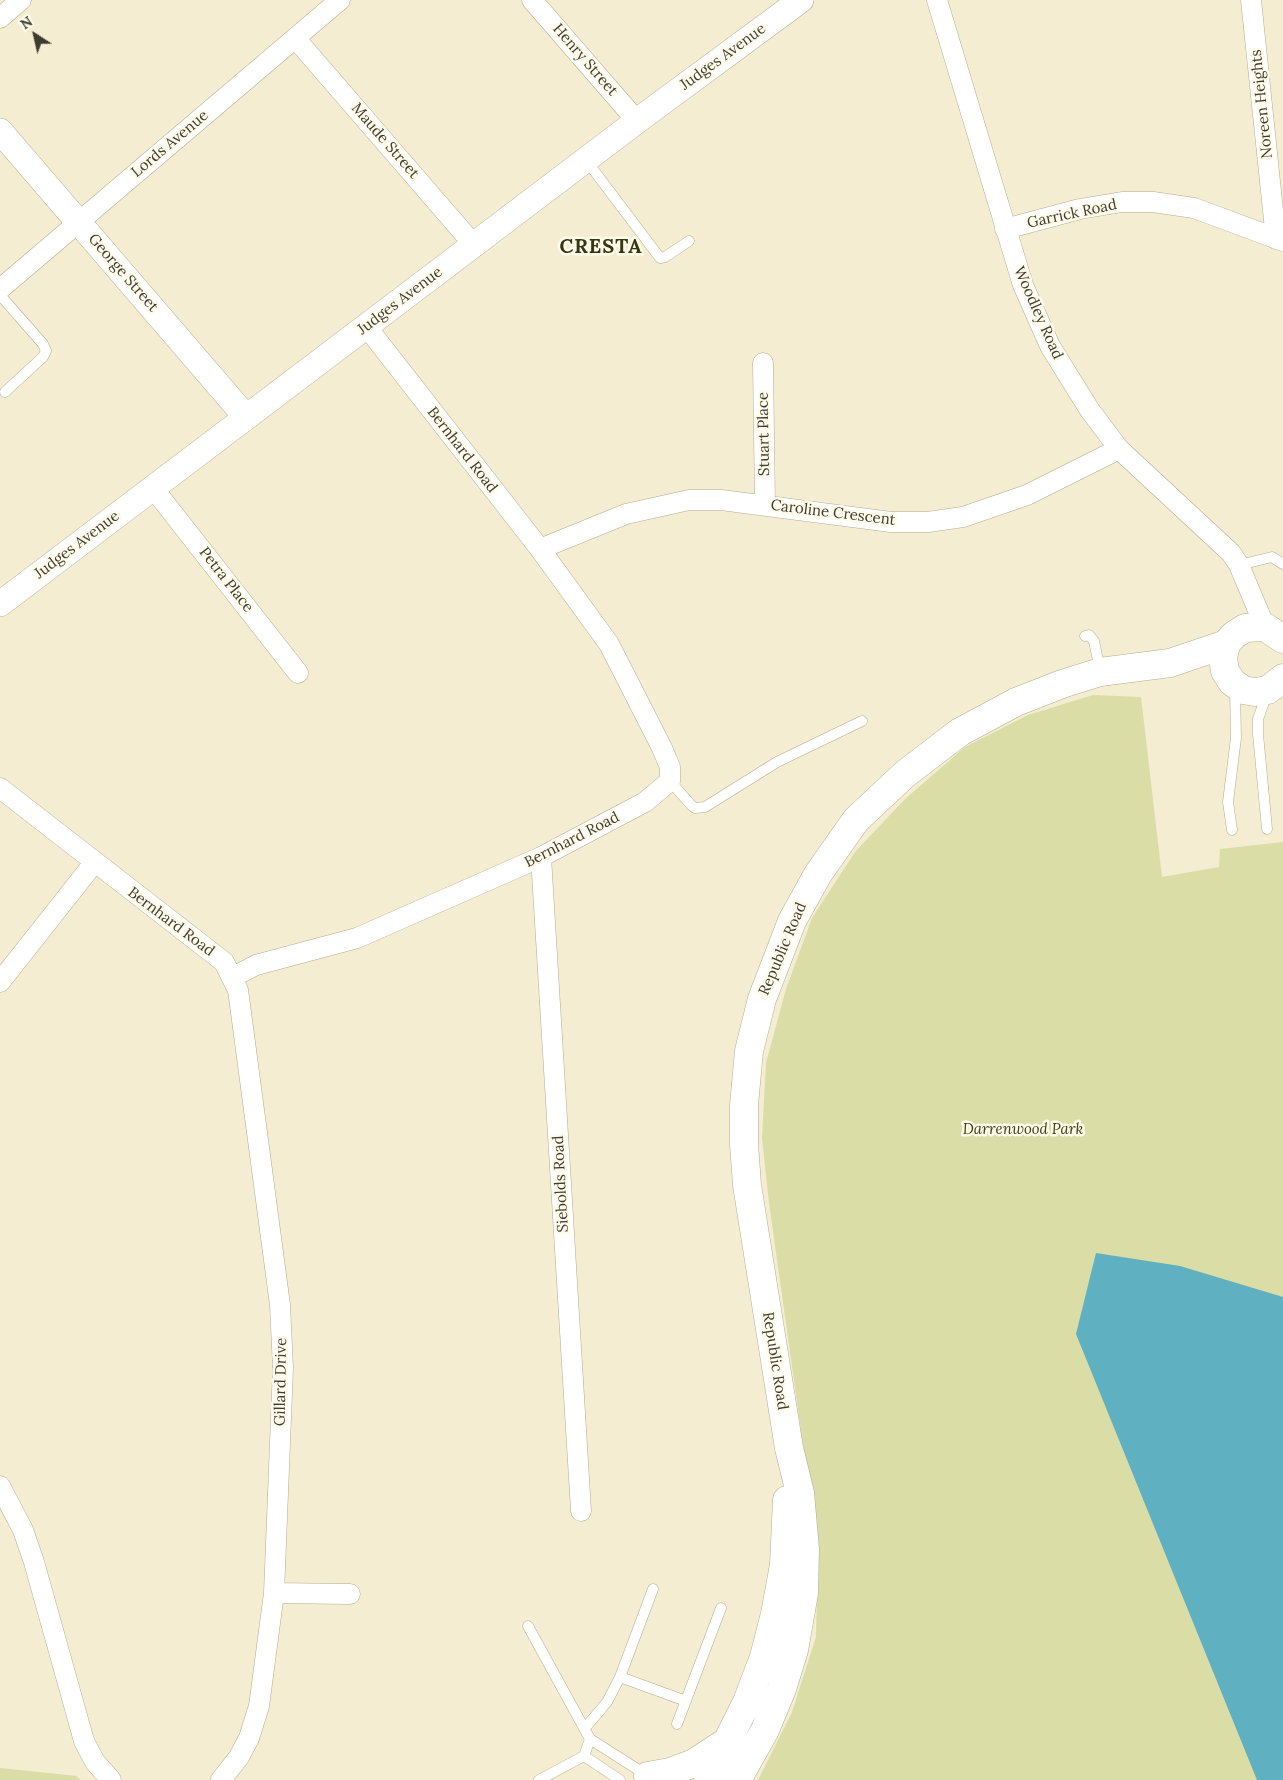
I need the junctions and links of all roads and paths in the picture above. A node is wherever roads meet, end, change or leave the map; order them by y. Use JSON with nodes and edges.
{"nodes":[{"id":1,"x":21,"y":0,"type":"edge"},
{"id":2,"x":340,"y":0,"type":"edge"},
{"id":3,"x":532,"y":0,"type":"edge"},
{"id":4,"x":801,"y":0,"type":"edge"},
{"id":5,"x":937,"y":0,"type":"edge"},
{"id":6,"x":1252,"y":0,"type":"edge"},
{"id":7,"x":0,"y":18,"type":"edge"},
{"id":8,"x":295,"y":38,"type":"junction"},
{"id":9,"x":637,"y":121,"type":"junction"},
{"id":10,"x":0,"y":130,"type":"edge"},
{"id":11,"x":586,"y":160,"type":"junction"},
{"id":12,"x":79,"y":221,"type":"junction"},
{"id":13,"x":1005,"y":229,"type":"junction"},
{"id":14,"x":1280,"y":240,"type":"edge"},
{"id":15,"x":689,"y":241,"type":"dead end"},
{"id":16,"x":474,"y":245,"type":"junction"},
{"id":17,"x":0,"y":289,"type":"edge"},
{"id":18,"x":0,"y":295,"type":"edge"},
{"id":19,"x":366,"y":326,"type":"junction"},
{"id":20,"x":764,"y":363,"type":"dead end"},
{"id":21,"x":5,"y":392,"type":"dead end"},
{"id":22,"x":246,"y":417,"type":"junction"},
{"id":23,"x":1119,"y":449,"type":"junction"},
{"id":24,"x":153,"y":488,"type":"junction"},
{"id":25,"x":765,"y":504,"type":"junction"},
{"id":26,"x":540,"y":550,"type":"junction"},
{"id":27,"x":1283,"y":564,"type":"edge"},
{"id":28,"x":1239,"y":565,"type":"junction"},
{"id":29,"x":0,"y":604,"type":"edge"},
{"id":30,"x":1253,"y":635,"type":"edge"},
{"id":31,"x":1085,"y":636,"type":"dead end"},
{"id":32,"x":1170,"y":663,"type":"junction"},
{"id":33,"x":1100,"y":672,"type":"junction"},
{"id":34,"x":298,"y":673,"type":"dead end"},
{"id":35,"x":1232,"y":680,"type":"junction"},
{"id":36,"x":1276,"y":684,"type":"edge"},
{"id":37,"x":862,"y":721,"type":"dead end"},
{"id":38,"x":670,"y":781,"type":"junction"},
{"id":39,"x":0,"y":788,"type":"edge"},
{"id":40,"x":1268,"y":829,"type":"dead end"},
{"id":41,"x":1232,"y":830,"type":"dead end"},
{"id":42,"x":541,"y":857,"type":"junction"},
{"id":43,"x":94,"y":863,"type":"junction"},
{"id":44,"x":233,"y":977,"type":"junction"},
{"id":45,"x":0,"y":982,"type":"edge"},
{"id":46,"x":789,"y":1448,"type":"junction"},
{"id":47,"x":0,"y":1486,"type":"edge"},
{"id":48,"x":581,"y":1511,"type":"dead end"},
{"id":49,"x":653,"y":1589,"type":"dead end"},
{"id":50,"x":274,"y":1593,"type":"junction"},
{"id":51,"x":350,"y":1594,"type":"dead end"},
{"id":52,"x":721,"y":1608,"type":"dead end"},
{"id":53,"x":528,"y":1626,"type":"dead end"},
{"id":54,"x":620,"y":1677,"type":"junction"},
{"id":55,"x":686,"y":1701,"type":"junction"},
{"id":56,"x":677,"y":1724,"type":"dead end"},
{"id":57,"x":586,"y":1728,"type":"junction"},
{"id":58,"x":590,"y":1739,"type":"junction"},
{"id":59,"x":728,"y":1741,"type":"junction"},
{"id":60,"x":584,"y":1756,"type":"junction"},
{"id":61,"x":649,"y":1779,"type":"edge"},
{"id":62,"x":111,"y":1780,"type":"edge"},
{"id":63,"x":221,"y":1780,"type":"edge"},
{"id":64,"x":539,"y":1780,"type":"edge"},
{"id":65,"x":620,"y":1780,"type":"edge"},
{"id":66,"x":708,"y":1780,"type":"edge"},
{"id":67,"x":737,"y":1780,"type":"edge"}],
"edges":[{"from":1,"to":7,"type":"street"},
{"from":2,"to":8,"type":"street","name":"Lords Avenue"},
{"from":3,"to":9,"type":"street","name":"Henry Street"},
{"from":4,"to":9,"type":"street","name":"Judges Avenue"},
{"from":5,"to":13,"type":"street","name":"Woodley Road"},
{"from":6,"to":14,"type":"street","name":"Noreen Heights"},
{"from":8,"to":12,"type":"street","name":"Lords Avenue"},
{"from":8,"to":16,"type":"street","name":"Maude Street"},
{"from":9,"to":11,"type":"street","name":"Judges Avenue"},
{"from":10,"to":12,"type":"street","name":"George Street"},
{"from":11,"to":15,"type":"lane"},
{"from":11,"to":16,"type":"street","name":"Judges Avenue"},
{"from":12,"to":17,"type":"street","name":"Lords Avenue"},
{"from":12,"to":22,"type":"street","name":"George Street"},
{"from":13,"to":14,"type":"street","name":"Garrick Road"},
{"from":13,"to":23,"type":"street","name":"Woodley Road"},
{"from":16,"to":19,"type":"street","name":"Judges Avenue"},
{"from":18,"to":21,"type":"lane"},
{"from":19,"to":22,"type":"street","name":"Judges Avenue"},
{"from":19,"to":26,"type":"street","name":"Bernhard Road"},
{"from":20,"to":25,"type":"street","name":"Stuart Place"},
{"from":22,"to":24,"type":"street","name":"Judges Avenue"},
{"from":23,"to":25,"type":"street","name":"Caroline Crescent"},
{"from":23,"to":28,"type":"street","name":"Woodley Road"},
{"from":24,"to":29,"type":"street","name":"Judges Avenue"},
{"from":24,"to":34,"type":"street","name":"Petra Place"},
{"from":25,"to":26,"type":"street","name":"Caroline Crescent"},
{"from":26,"to":38,"type":"street","name":"Bernhard Road"},
{"from":27,"to":28,"type":"lane"},
{"from":28,"to":30,"type":"street","name":"Woodley Road"},
{"from":30,"to":32,"type":"main road","name":"Republic Road"},
{"from":30,"to":35,"type":"main road"},
{"from":31,"to":33,"type":"lane"},
{"from":32,"to":33,"type":"main road","name":"Republic Road"},
{"from":32,"to":35,"type":"main road","name":"Republic Road"},
{"from":33,"to":46,"type":"main road","name":"Republic Road"},
{"from":35,"to":36,"type":"main road","name":"Republic Road"},
{"from":35,"to":41,"type":"lane"},
{"from":36,"to":40,"type":"lane"},
{"from":37,"to":38,"type":"lane"},
{"from":38,"to":42,"type":"street","name":"Bernhard Road"},
{"from":39,"to":43,"type":"street","name":"Bernhard Road"},
{"from":42,"to":44,"type":"street","name":"Bernhard Road"},
{"from":42,"to":48,"type":"street","name":"Siebolds Road"},
{"from":43,"to":44,"type":"street","name":"Bernhard Road"},
{"from":43,"to":45,"type":"street"},
{"from":44,"to":50,"type":"street","name":"Gillard Drive"},
{"from":46,"to":59,"type":"main road","name":"Republic Road"},
{"from":46,"to":67,"type":"main road","name":"Republic Road"},
{"from":47,"to":62,"type":"street"},
{"from":49,"to":54,"type":"lane"},
{"from":50,"to":51,"type":"street"},
{"from":50,"to":63,"type":"street","name":"Gillard Drive"},
{"from":52,"to":55,"type":"lane"},
{"from":53,"to":57,"type":"lane"},
{"from":54,"to":55,"type":"lane"},
{"from":54,"to":57,"type":"lane"},
{"from":55,"to":56,"type":"lane"},
{"from":57,"to":58,"type":"lane"},
{"from":58,"to":60,"type":"lane"},
{"from":58,"to":61,"type":"lane"},
{"from":59,"to":61,"type":"main road"},
{"from":59,"to":66,"type":"main road","name":"Republic Road"},
{"from":60,"to":64,"type":"lane"},
{"from":60,"to":65,"type":"lane"}]}
